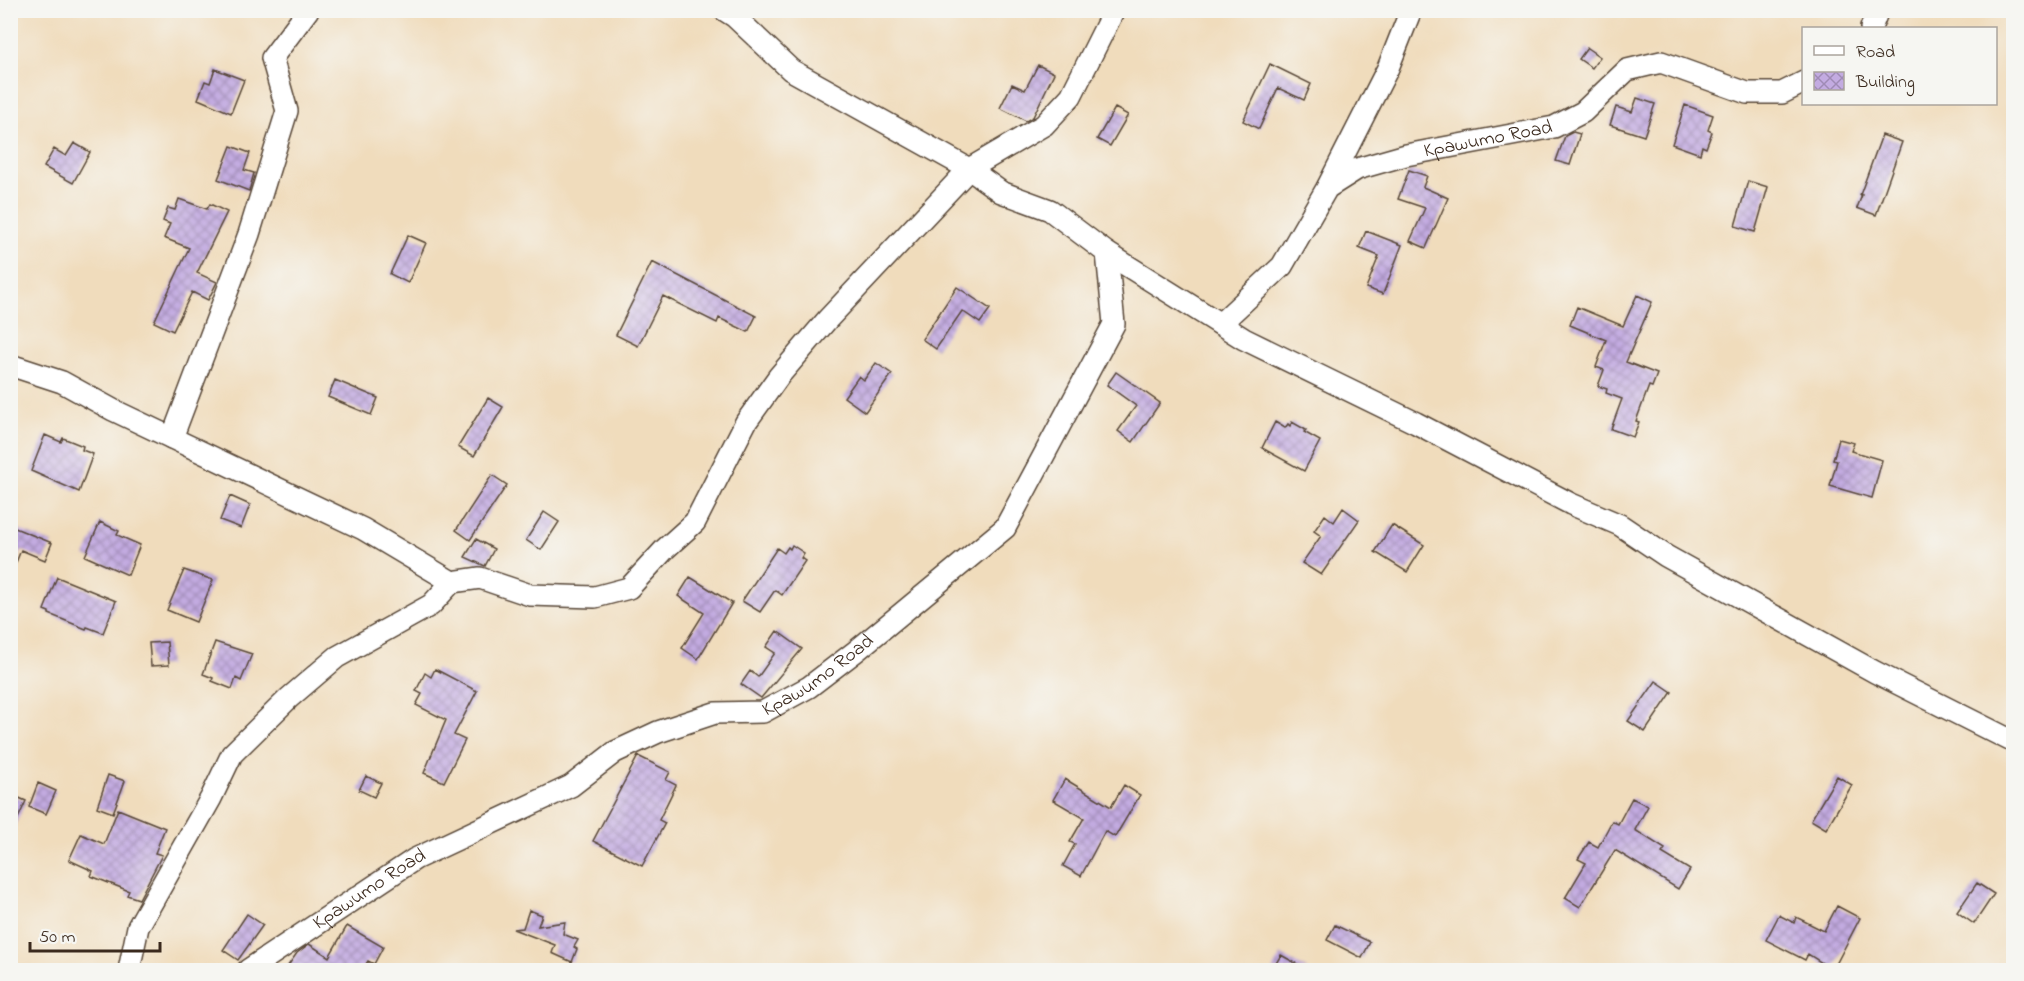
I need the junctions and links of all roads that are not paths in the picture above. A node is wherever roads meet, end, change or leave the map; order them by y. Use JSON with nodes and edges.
{"nodes":[{"id":1,"x":308,"y":10,"type":"edge"},
{"id":2,"x":724,"y":10,"type":"edge"},
{"id":3,"x":1114,"y":10,"type":"edge"},
{"id":4,"x":1411,"y":10,"type":"edge"},
{"id":5,"x":1878,"y":10,"type":"edge"},
{"id":6,"x":1871,"y":27,"type":"edge"},
{"id":7,"x":1802,"y":83,"type":"edge"},
{"id":8,"x":969,"y":169,"type":"junction"},
{"id":9,"x":1327,"y":188,"type":"junction"},
{"id":10,"x":1107,"y":253,"type":"junction"},
{"id":11,"x":1220,"y":324,"type":"junction"},
{"id":12,"x":10,"y":365,"type":"edge"},
{"id":13,"x":172,"y":438,"type":"junction"},
{"id":14,"x":452,"y":582,"type":"junction"},
{"id":15,"x":2013,"y":742,"type":"edge"},
{"id":16,"x":129,"y":970,"type":"edge"},
{"id":17,"x":248,"y":970,"type":"edge"}],
"edges":[{"from":1,"to":13,"type":"street"},
{"from":2,"to":8,"type":"street"},
{"from":3,"to":8,"type":"street"},
{"from":4,"to":9,"type":"street"},
{"from":5,"to":6,"type":"street"},
{"from":7,"to":9,"type":"street","name":"Kpawumo Road"},
{"from":8,"to":10,"type":"street"},
{"from":8,"to":14,"type":"street"},
{"from":9,"to":11,"type":"street","name":"Kpawumo Road"},
{"from":10,"to":11,"type":"street"},
{"from":10,"to":17,"type":"street","name":"Kpawumo Road"},
{"from":11,"to":15,"type":"street"},
{"from":12,"to":13,"type":"street"},
{"from":13,"to":14,"type":"street"},
{"from":14,"to":16,"type":"street"}]}
